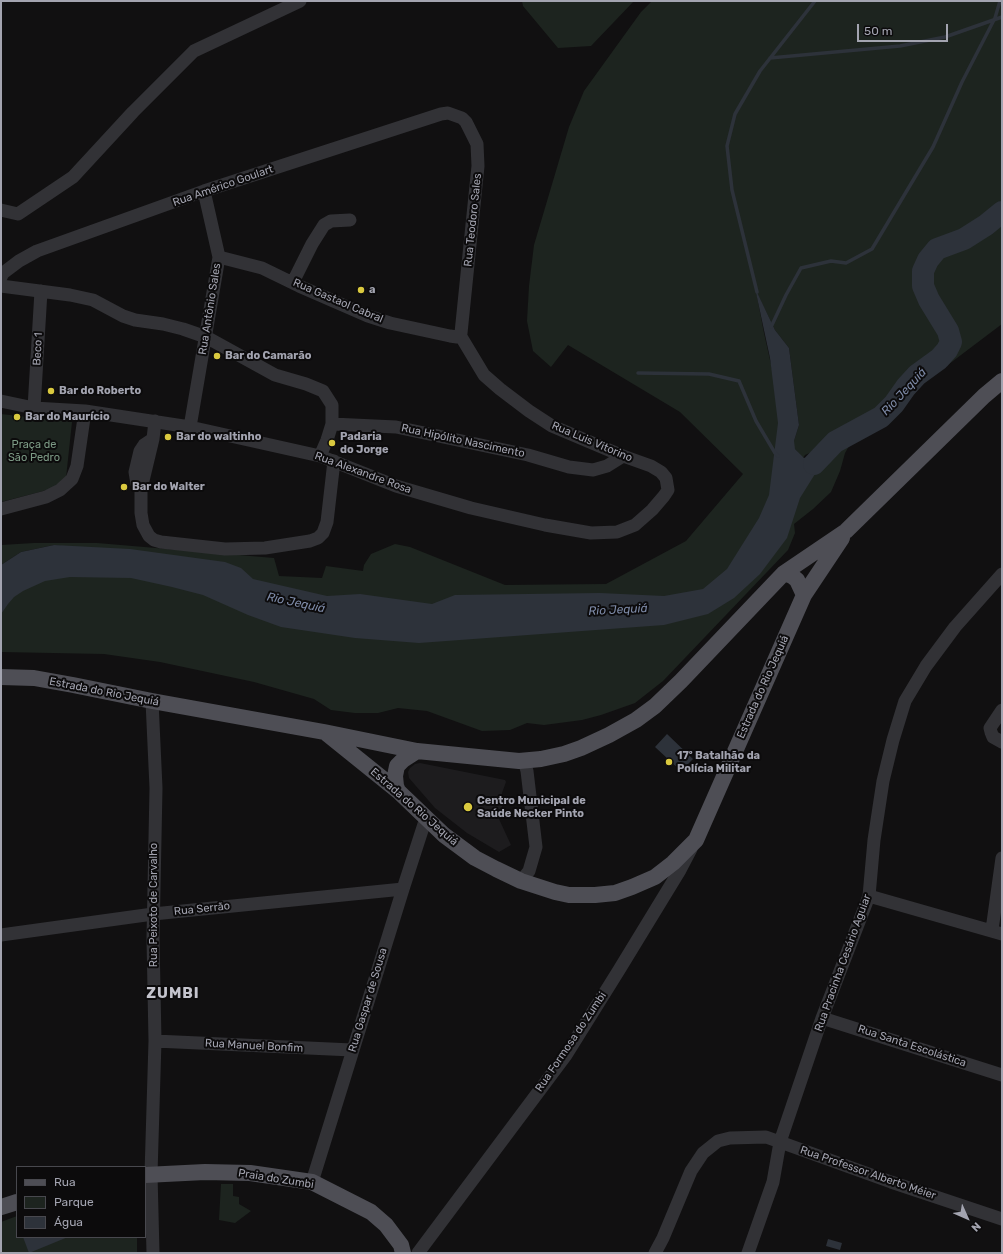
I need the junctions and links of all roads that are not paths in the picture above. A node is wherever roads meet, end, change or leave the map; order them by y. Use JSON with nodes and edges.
{"nodes":[{"id":1,"x":300,"y":1,"type":"edge"},
{"id":2,"x":453,"y":114,"type":"joint"},
{"id":3,"x":204,"y":191,"type":"junction"},
{"id":4,"x":1,"y":210,"type":"edge"},
{"id":5,"x":350,"y":220,"type":"dead end"},
{"id":6,"x":219,"y":257,"type":"junction"},
{"id":7,"x":1,"y":277,"type":"edge"},
{"id":8,"x":293,"y":282,"type":"junction"},
{"id":9,"x":1,"y":286,"type":"edge"},
{"id":10,"x":41,"y":291,"type":"junction"},
{"id":11,"x":460,"y":335,"type":"junction"},
{"id":12,"x":206,"y":337,"type":"junction"},
{"id":13,"x":1002,"y":381,"type":"edge"},
{"id":14,"x":1,"y":401,"type":"edge"},
{"id":15,"x":34,"y":408,"type":"junction"},
{"id":16,"x":85,"y":411,"type":"junction"},
{"id":17,"x":155,"y":422,"type":"junction"},
{"id":18,"x":332,"y":424,"type":"junction"},
{"id":19,"x":190,"y":427,"type":"junction"},
{"id":20,"x":320,"y":456,"type":"junction"},
{"id":21,"x":623,"y":456,"type":"junction"},
{"id":22,"x":334,"y":461,"type":"junction"},
{"id":23,"x":664,"y":496,"type":"joint"},
{"id":24,"x":1,"y":509,"type":"edge"},
{"id":25,"x":846,"y":531,"type":"junction"},
{"id":26,"x":784,"y":573,"type":"junction"},
{"id":27,"x":1002,"y":574,"type":"edge"},
{"id":28,"x":804,"y":595,"type":"junction"},
{"id":29,"x":1,"y":677,"type":"edge"},
{"id":30,"x":152,"y":701,"type":"junction"},
{"id":31,"x":1002,"y":710,"type":"edge"},
{"id":32,"x":324,"y":732,"type":"junction"},
{"id":33,"x":1002,"y":742,"type":"edge"},
{"id":34,"x":416,"y":751,"type":"junction"},
{"id":35,"x":524,"y":760,"type":"junction"},
{"id":36,"x":398,"y":791,"type":"junction"},
{"id":37,"x":426,"y":818,"type":"junction"},
{"id":38,"x":696,"y":840,"type":"junction"},
{"id":39,"x":1002,"y":858,"type":"edge"},
{"id":40,"x":521,"y":881,"type":"junction"},
{"id":41,"x":403,"y":889,"type":"junction"},
{"id":42,"x":869,"y":896,"type":"junction"},
{"id":43,"x":153,"y":914,"type":"junction"},
{"id":44,"x":997,"y":932,"type":"edge"},
{"id":45,"x":1,"y":935,"type":"edge"},
{"id":46,"x":822,"y":1018,"type":"junction"},
{"id":47,"x":155,"y":1041,"type":"junction"},
{"id":48,"x":352,"y":1050,"type":"junction"},
{"id":49,"x":1002,"y":1075,"type":"edge"},
{"id":50,"x":780,"y":1142,"type":"junction"},
{"id":51,"x":148,"y":1175,"type":"edge"},
{"id":52,"x":312,"y":1182,"type":"junction"},
{"id":53,"x":16,"y":1202,"type":"edge"},
{"id":54,"x":1,"y":1207,"type":"edge"},
{"id":55,"x":1002,"y":1219,"type":"edge"},
{"id":56,"x":153,"y":1253,"type":"edge"},
{"id":57,"x":403,"y":1253,"type":"edge"},
{"id":58,"x":418,"y":1253,"type":"edge"},
{"id":59,"x":655,"y":1253,"type":"edge"},
{"id":60,"x":748,"y":1253,"type":"edge"}],
"edges":[{"from":1,"to":4,"type":"street"},
{"from":2,"to":3,"type":"street","name":"Rua Américo Goulart"},
{"from":2,"to":11,"type":"street","name":"Rua Teodoro Sales"},
{"from":3,"to":6,"type":"street","name":"Rua Antônio Sales"},
{"from":3,"to":7,"type":"street","name":"Rua Américo Goulart"},
{"from":5,"to":8,"type":"street"},
{"from":6,"to":8,"type":"street","name":"Rua Gastaol Cabral"},
{"from":6,"to":12,"type":"street","name":"Rua Antônio Sales"},
{"from":8,"to":11,"type":"street","name":"Rua Gastaol Cabral"},
{"from":9,"to":10,"type":"street"},
{"from":10,"to":12,"type":"street"},
{"from":10,"to":15,"type":"street","name":"Beco 1"},
{"from":11,"to":21,"type":"street","name":"Rua Luis Vitorino"},
{"from":12,"to":18,"type":"street"},
{"from":12,"to":19,"type":"street","name":"Rua Antônio Sales"},
{"from":13,"to":25,"type":"main road","name":"Estrada do Rio Jequiá"},
{"from":14,"to":15,"type":"street","name":"Rua Alexandre Rosa"},
{"from":15,"to":16,"type":"street","name":"Rua Alexandre Rosa"},
{"from":16,"to":17,"type":"street","name":"Rua Alexandre Rosa"},
{"from":16,"to":24,"type":"street"},
{"from":17,"to":19,"type":"street","name":"Rua Alexandre Rosa"},
{"from":17,"to":22,"type":"street"},
{"from":18,"to":20,"type":"street"},
{"from":18,"to":21,"type":"street","name":"Rua Hipólito Nascimento"},
{"from":19,"to":20,"type":"street","name":"Rua Alexandre Rosa"},
{"from":20,"to":22,"type":"street","name":"Rua Alexandre Rosa"},
{"from":21,"to":23,"type":"street","name":"Rua Luis Vitorino"},
{"from":22,"to":23,"type":"street","name":"Rua Alexandre Rosa"},
{"from":25,"to":26,"type":"main road","name":"Estrada do Rio Jequiá"},
{"from":25,"to":28,"type":"main road","name":"Estrada do Rio Jequiá"},
{"from":26,"to":28,"type":"main road"},
{"from":26,"to":35,"type":"main road","name":"Estrada do Rio Jequiá"},
{"from":27,"to":42,"type":"street","name":"Rua Pracinha Cesário Aguiar"},
{"from":28,"to":38,"type":"main road","name":"Estrada do Rio Jequiá"},
{"from":29,"to":30,"type":"main road","name":"Estrada do Rio Jequiá"},
{"from":30,"to":32,"type":"main road","name":"Estrada do Rio Jequiá"},
{"from":30,"to":43,"type":"street","name":"Rua Peixoto de Carvalho"},
{"from":31,"to":33,"type":"street"},
{"from":32,"to":34,"type":"main road","name":"Estrada do Rio Jequiá"},
{"from":32,"to":36,"type":"main road","name":"Estrada do Rio Jequiá"},
{"from":34,"to":35,"type":"main road","name":"Estrada do Rio Jequiá"},
{"from":34,"to":36,"type":"main road"},
{"from":35,"to":40,"type":"street"},
{"from":36,"to":37,"type":"main road","name":"Estrada do Rio Jequiá"},
{"from":37,"to":40,"type":"main road","name":"Estrada do Rio Jequiá"},
{"from":37,"to":41,"type":"street","name":"Rua Gaspar de Sousa"},
{"from":38,"to":40,"type":"main road","name":"Estrada do Rio Jequiá"},
{"from":38,"to":58,"type":"street","name":"Rua Formosa do Zumbi"},
{"from":39,"to":44,"type":"street"},
{"from":41,"to":43,"type":"street","name":"Rua Serrão"},
{"from":41,"to":48,"type":"street","name":"Rua Gaspar de Sousa"},
{"from":42,"to":44,"type":"street"},
{"from":42,"to":46,"type":"street","name":"Rua Pracinha Cesário Aguiar"},
{"from":43,"to":45,"type":"street","name":"Rua Serrão"},
{"from":43,"to":47,"type":"street","name":"Rua Peixoto de Carvalho"},
{"from":46,"to":49,"type":"street","name":"Rua Santa Escolástica"},
{"from":46,"to":50,"type":"street","name":"Rua Pracinha Cesário Aguiar"},
{"from":47,"to":48,"type":"street","name":"Rua Manuel Bonfim"},
{"from":47,"to":51,"type":"street","name":"Rua Peixoto de Carvalho"},
{"from":48,"to":52,"type":"street","name":"Rua Gaspar de Sousa"},
{"from":50,"to":55,"type":"street","name":"Rua Professor Alberto Méier"},
{"from":50,"to":59,"type":"street","name":"Rua Professor Alberto Méier"},
{"from":50,"to":60,"type":"street","name":"Rua Pracinha Cesário Aguiar"},
{"from":51,"to":52,"type":"main road","name":"Praia do Zumbi"},
{"from":51,"to":56,"type":"street","name":"Rua Peixoto de Carvalho"},
{"from":52,"to":57,"type":"main road","name":"Praia do Zumbi"},
{"from":53,"to":54,"type":"main road"}]}
